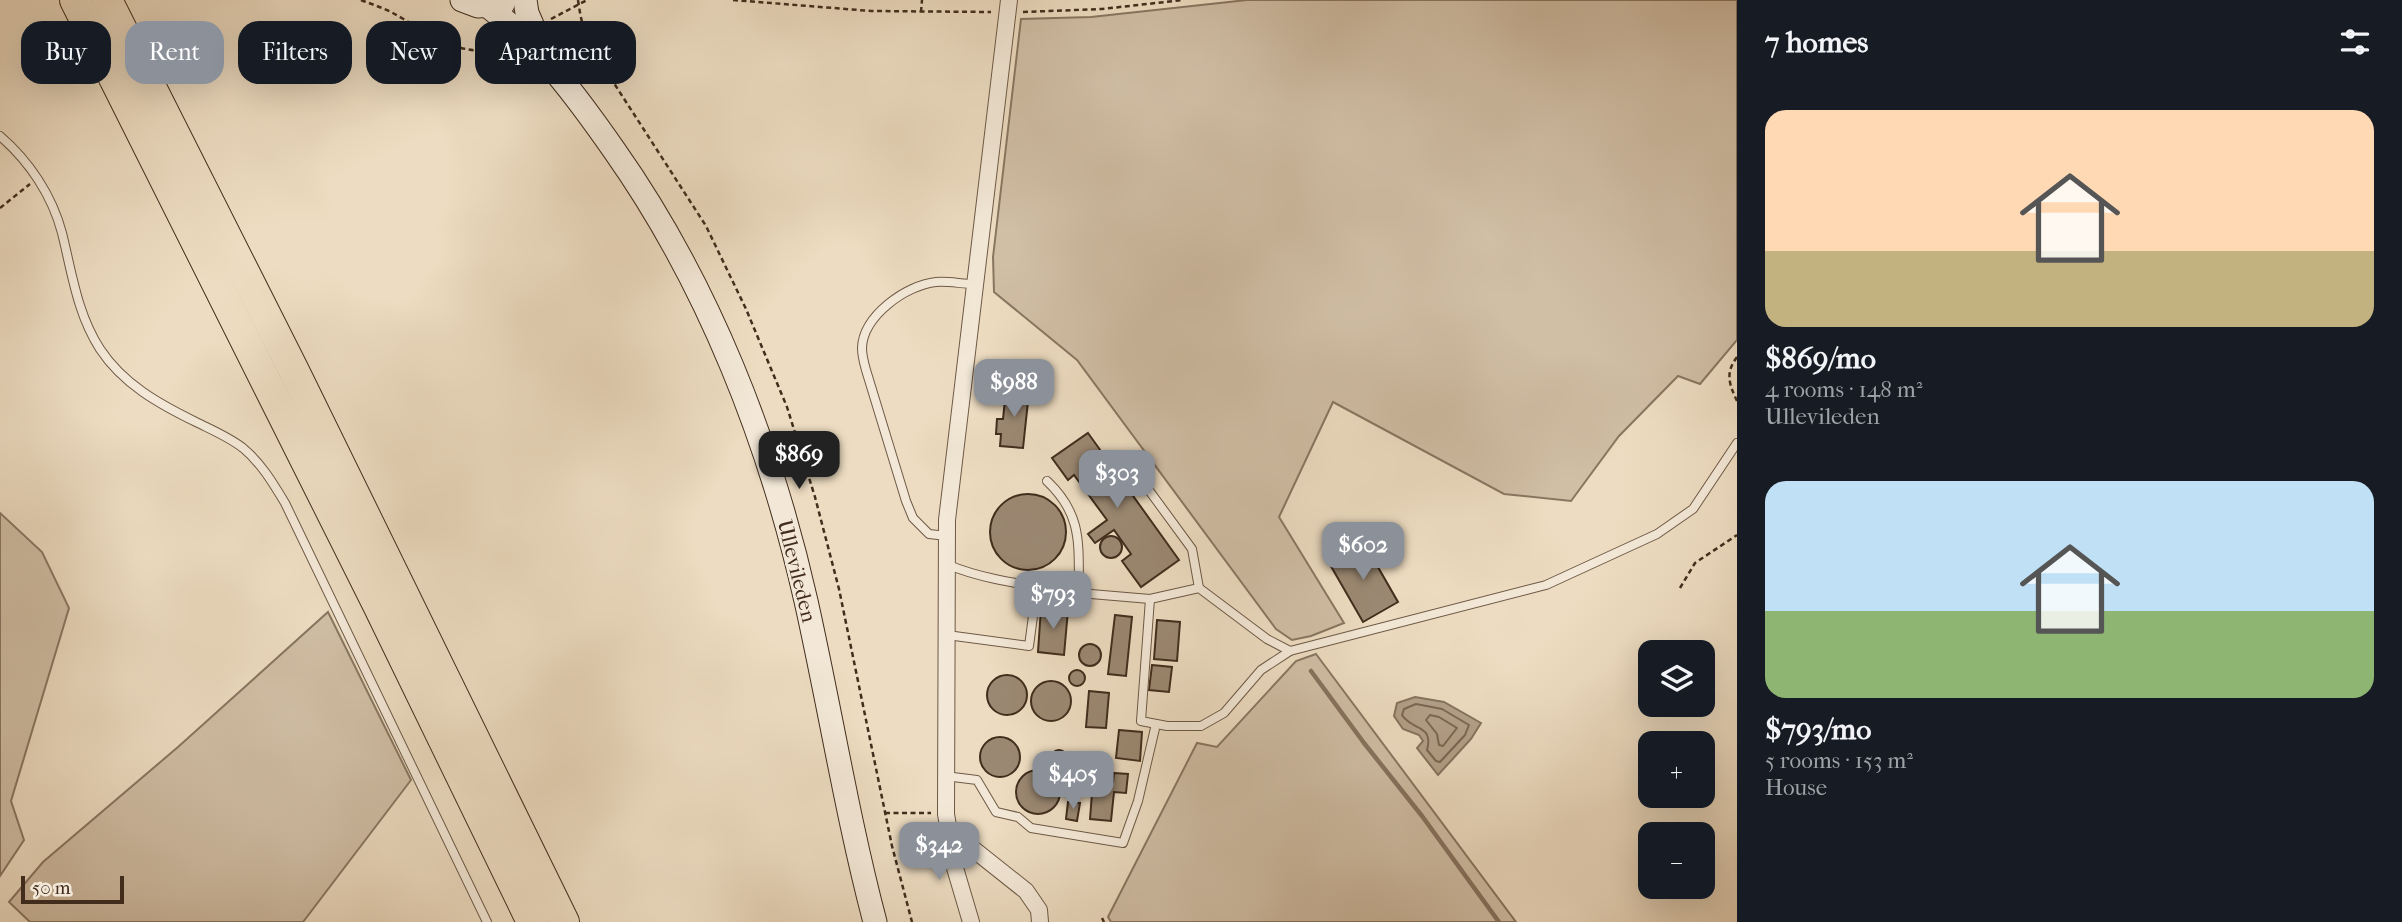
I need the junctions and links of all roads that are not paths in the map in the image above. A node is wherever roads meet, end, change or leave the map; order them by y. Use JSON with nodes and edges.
{"nodes":[{"id":1,"x":75,"y":0,"type":"edge"},
{"id":2,"x":107,"y":0,"type":"edge"},
{"id":3,"x":462,"y":0,"type":"edge"},
{"id":4,"x":513,"y":0,"type":"edge"},
{"id":5,"x":525,"y":0,"type":"edge"},
{"id":6,"x":1008,"y":6,"type":"edge"},
{"id":7,"x":489,"y":7,"type":"junction"},
{"id":8,"x":507,"y":21,"type":"edge"},
{"id":9,"x":530,"y":21,"type":"edge"},
{"id":10,"x":565,"y":84,"type":"edge"},
{"id":11,"x":0,"y":136,"type":"edge"},
{"id":12,"x":975,"y":284,"type":"junction"},
{"id":13,"x":1737,"y":443,"type":"edge"},
{"id":14,"x":1129,"y":463,"type":"dead end"},
{"id":15,"x":1047,"y":481,"type":"dead end"},
{"id":16,"x":947,"y":536,"type":"junction"},
{"id":17,"x":946,"y":564,"type":"junction"},
{"id":18,"x":1037,"y":586,"type":"junction"},
{"id":19,"x":1199,"y":588,"type":"junction"},
{"id":20,"x":1079,"y":593,"type":"junction"},
{"id":21,"x":1150,"y":598,"type":"junction"},
{"id":22,"x":946,"y":635,"type":"junction"},
{"id":23,"x":1290,"y":651,"type":"junction"},
{"id":24,"x":1156,"y":724,"type":"junction"},
{"id":25,"x":946,"y":776,"type":"junction"},
{"id":26,"x":947,"y":821,"type":"junction"},
{"id":27,"x":487,"y":922,"type":"edge"},
{"id":28,"x":532,"y":922,"type":"edge"},
{"id":29,"x":564,"y":922,"type":"edge"},
{"id":30,"x":875,"y":922,"type":"edge"},
{"id":31,"x":971,"y":922,"type":"edge"},
{"id":32,"x":1040,"y":922,"type":"edge"}],
"edges":[{"from":1,"to":28,"type":"highway"},
{"from":2,"to":29,"type":"highway"},
{"from":3,"to":7,"type":"main road"},
{"from":4,"to":7,"type":"main road"},
{"from":5,"to":9,"type":"main road","name":"Ullevileden"},
{"from":6,"to":12,"type":"street"},
{"from":7,"to":8,"type":"main road","name":"Ullevileden"},
{"from":10,"to":30,"type":"main road","name":"Ullevileden"},
{"from":11,"to":27,"type":"lane"},
{"from":12,"to":16,"type":"street"},
{"from":12,"to":16,"type":"lane"},
{"from":13,"to":23,"type":"lane"},
{"from":14,"to":19,"type":"lane"},
{"from":15,"to":20,"type":"lane"},
{"from":16,"to":17,"type":"street"},
{"from":17,"to":18,"type":"lane"},
{"from":17,"to":22,"type":"street"},
{"from":18,"to":20,"type":"lane"},
{"from":18,"to":22,"type":"lane"},
{"from":19,"to":21,"type":"lane"},
{"from":19,"to":23,"type":"lane"},
{"from":20,"to":21,"type":"lane"},
{"from":21,"to":24,"type":"lane"},
{"from":22,"to":25,"type":"street"},
{"from":23,"to":24,"type":"lane"},
{"from":24,"to":25,"type":"lane"},
{"from":25,"to":26,"type":"street"},
{"from":26,"to":31,"type":"street"},
{"from":26,"to":32,"type":"street"}]}
